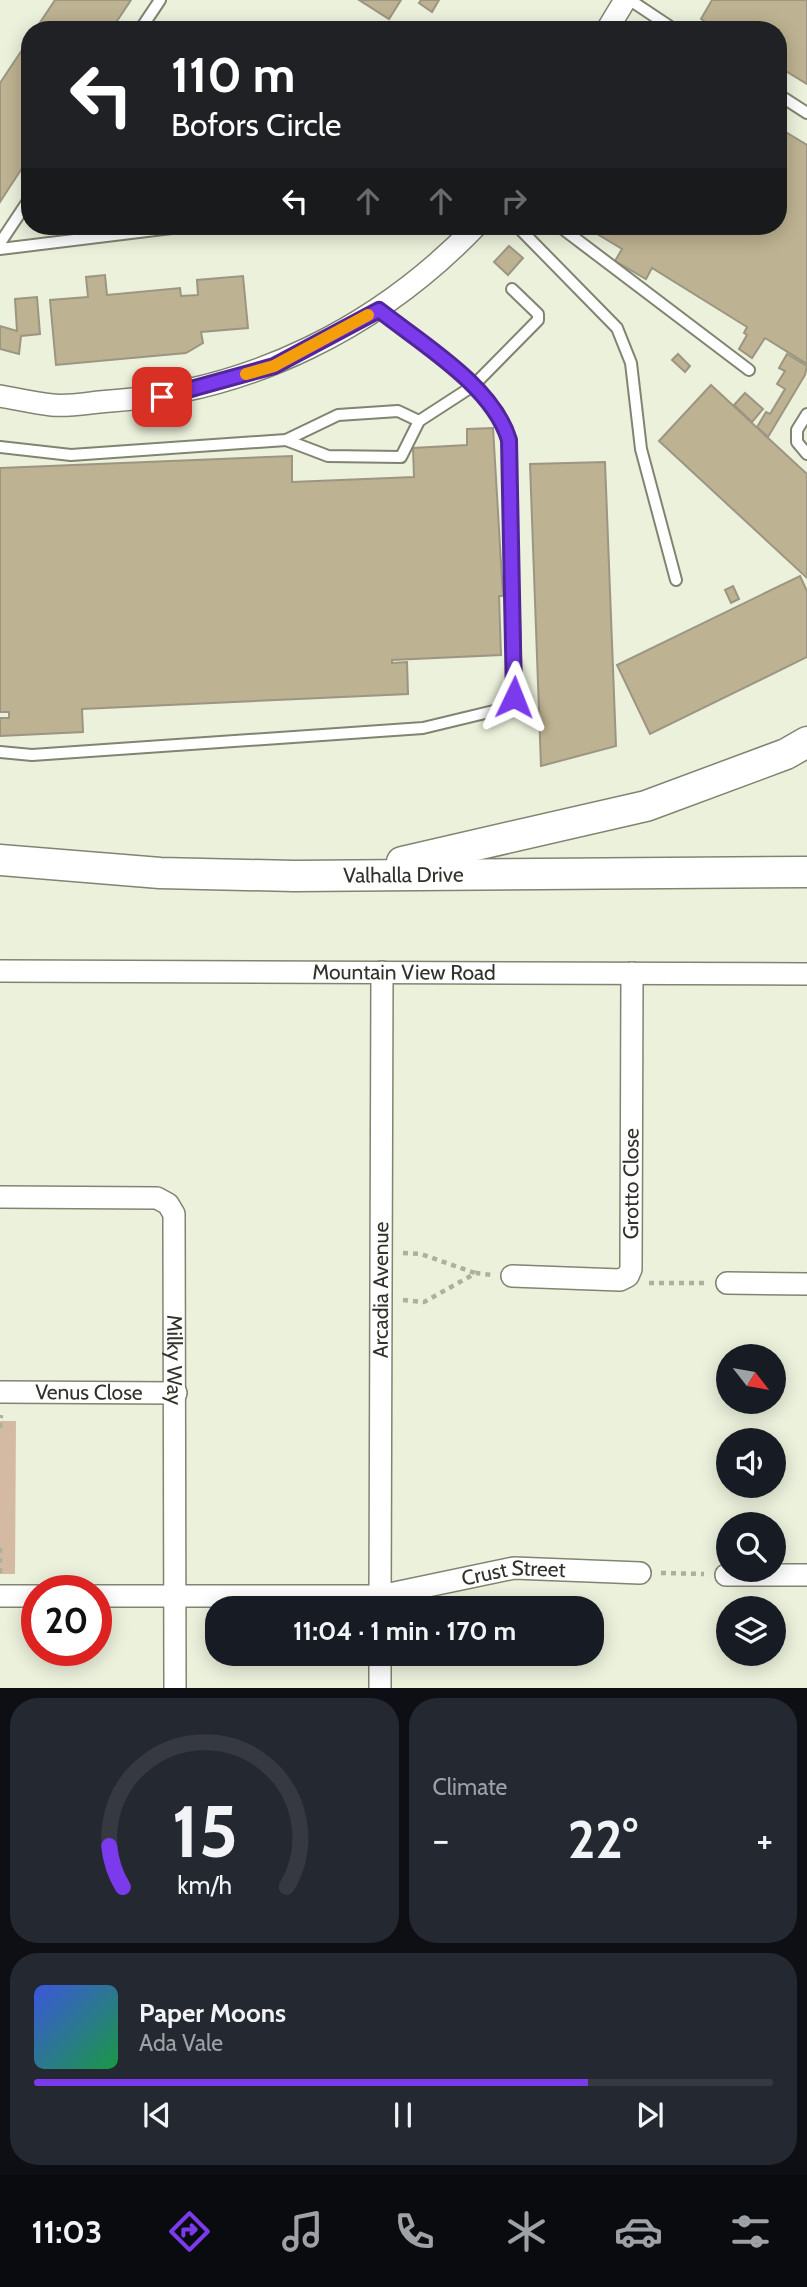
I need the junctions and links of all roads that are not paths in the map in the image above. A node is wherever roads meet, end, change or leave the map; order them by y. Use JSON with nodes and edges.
{"nodes":[{"id":1,"x":160,"y":0,"type":"edge"},
{"id":2,"x":628,"y":0,"type":"edge"},
{"id":3,"x":147,"y":21,"type":"edge"},
{"id":4,"x":613,"y":21,"type":"edge"},
{"id":5,"x":661,"y":21,"type":"edge"},
{"id":6,"x":787,"y":100,"type":"edge"},
{"id":7,"x":807,"y":113,"type":"edge"},
{"id":8,"x":21,"y":212,"type":"edge"},
{"id":9,"x":114,"y":235,"type":"edge"},
{"id":10,"x":467,"y":235,"type":"edge"},
{"id":11,"x":526,"y":235,"type":"edge"},
{"id":12,"x":574,"y":235,"type":"edge"},
{"id":13,"x":0,"y":243,"type":"edge"},
{"id":14,"x":0,"y":249,"type":"edge"},
{"id":15,"x":513,"y":289,"type":"dead end"},
{"id":16,"x":379,"y":310,"type":"junction"},
{"id":17,"x":749,"y":370,"type":"dead end"},
{"id":18,"x":473,"y":386,"type":"junction"},
{"id":19,"x":0,"y":396,"type":"edge"},
{"id":20,"x":807,"y":414,"type":"edge"},
{"id":21,"x":419,"y":421,"type":"junction"},
{"id":22,"x":286,"y":440,"type":"junction"},
{"id":23,"x":0,"y":447,"type":"edge"},
{"id":24,"x":807,"y":454,"type":"edge"},
{"id":25,"x":676,"y":580,"type":"dead end"},
{"id":26,"x":807,"y":741,"type":"edge"},
{"id":27,"x":0,"y":752,"type":"edge"},
{"id":28,"x":0,"y":860,"type":"edge"},
{"id":29,"x":807,"y":872,"type":"edge"},
{"id":30,"x":294,"y":876,"type":"junction"},
{"id":31,"x":0,"y":971,"type":"edge"},
{"id":32,"x":382,"y":972,"type":"junction"},
{"id":33,"x":632,"y":973,"type":"junction"},
{"id":34,"x":807,"y":974,"type":"edge"},
{"id":35,"x":0,"y":1197,"type":"edge"},
{"id":36,"x":512,"y":1276,"type":"road end"},
{"id":37,"x":727,"y":1283,"type":"road end"},
{"id":38,"x":807,"y":1283,"type":"edge"},
{"id":39,"x":1,"y":1392,"type":"edge"},
{"id":40,"x":176,"y":1393,"type":"junction"},
{"id":41,"x":640,"y":1573,"type":"road end"},
{"id":42,"x":786,"y":1575,"type":"edge"},
{"id":43,"x":807,"y":1575,"type":"edge"},
{"id":44,"x":176,"y":1595,"type":"junction"},
{"id":45,"x":0,"y":1596,"type":"edge"},
{"id":46,"x":21,"y":1596,"type":"edge"},
{"id":47,"x":112,"y":1596,"type":"edge"},
{"id":48,"x":205,"y":1596,"type":"edge"},
{"id":49,"x":380,"y":1596,"type":"edge"},
{"id":50,"x":404,"y":1596,"type":"edge"},
{"id":51,"x":380,"y":1666,"type":"edge"},
{"id":52,"x":175,"y":1688,"type":"edge"},
{"id":53,"x":380,"y":1688,"type":"edge"}],
"edges":[{"from":1,"to":3,"type":"lane"},
{"from":2,"to":4,"type":"street"},
{"from":2,"to":5,"type":"lane"},
{"from":6,"to":7,"type":"lane"},
{"from":8,"to":13,"type":"lane"},
{"from":9,"to":14,"type":"lane"},
{"from":10,"to":16,"type":"street"},
{"from":11,"to":25,"type":"lane"},
{"from":12,"to":17,"type":"lane"},
{"from":15,"to":18,"type":"lane"},
{"from":16,"to":18,"type":"lane"},
{"from":16,"to":19,"type":"street"},
{"from":18,"to":21,"type":"lane"},
{"from":18,"to":27,"type":"lane"},
{"from":20,"to":24,"type":"lane"},
{"from":21,"to":22,"type":"lane"},
{"from":21,"to":22,"type":"lane"},
{"from":22,"to":23,"type":"lane"},
{"from":26,"to":30,"type":"main road"},
{"from":28,"to":30,"type":"main road","name":"Valhalla Drive"},
{"from":29,"to":30,"type":"main road","name":"Valhalla Drive"},
{"from":31,"to":32,"type":"street","name":"Mountain View Road"},
{"from":32,"to":33,"type":"street","name":"Mountain View Road"},
{"from":32,"to":49,"type":"street","name":"Arcadia Avenue"},
{"from":33,"to":34,"type":"street","name":"Mountain View Road"},
{"from":33,"to":36,"type":"street","name":"Grotto Close"},
{"from":35,"to":40,"type":"street","name":"Milky Way"},
{"from":37,"to":38,"type":"street"},
{"from":39,"to":40,"type":"street","name":"Venus Close"},
{"from":40,"to":44,"type":"street","name":"Milky Way"},
{"from":41,"to":50,"type":"street","name":"Crust Street"},
{"from":42,"to":43,"type":"street"},
{"from":44,"to":47,"type":"street","name":"Crust Street"},
{"from":44,"to":48,"type":"street","name":"Crust Street"},
{"from":44,"to":52,"type":"street","name":"Milky Way"},
{"from":45,"to":46,"type":"street"},
{"from":51,"to":53,"type":"street"}]}
